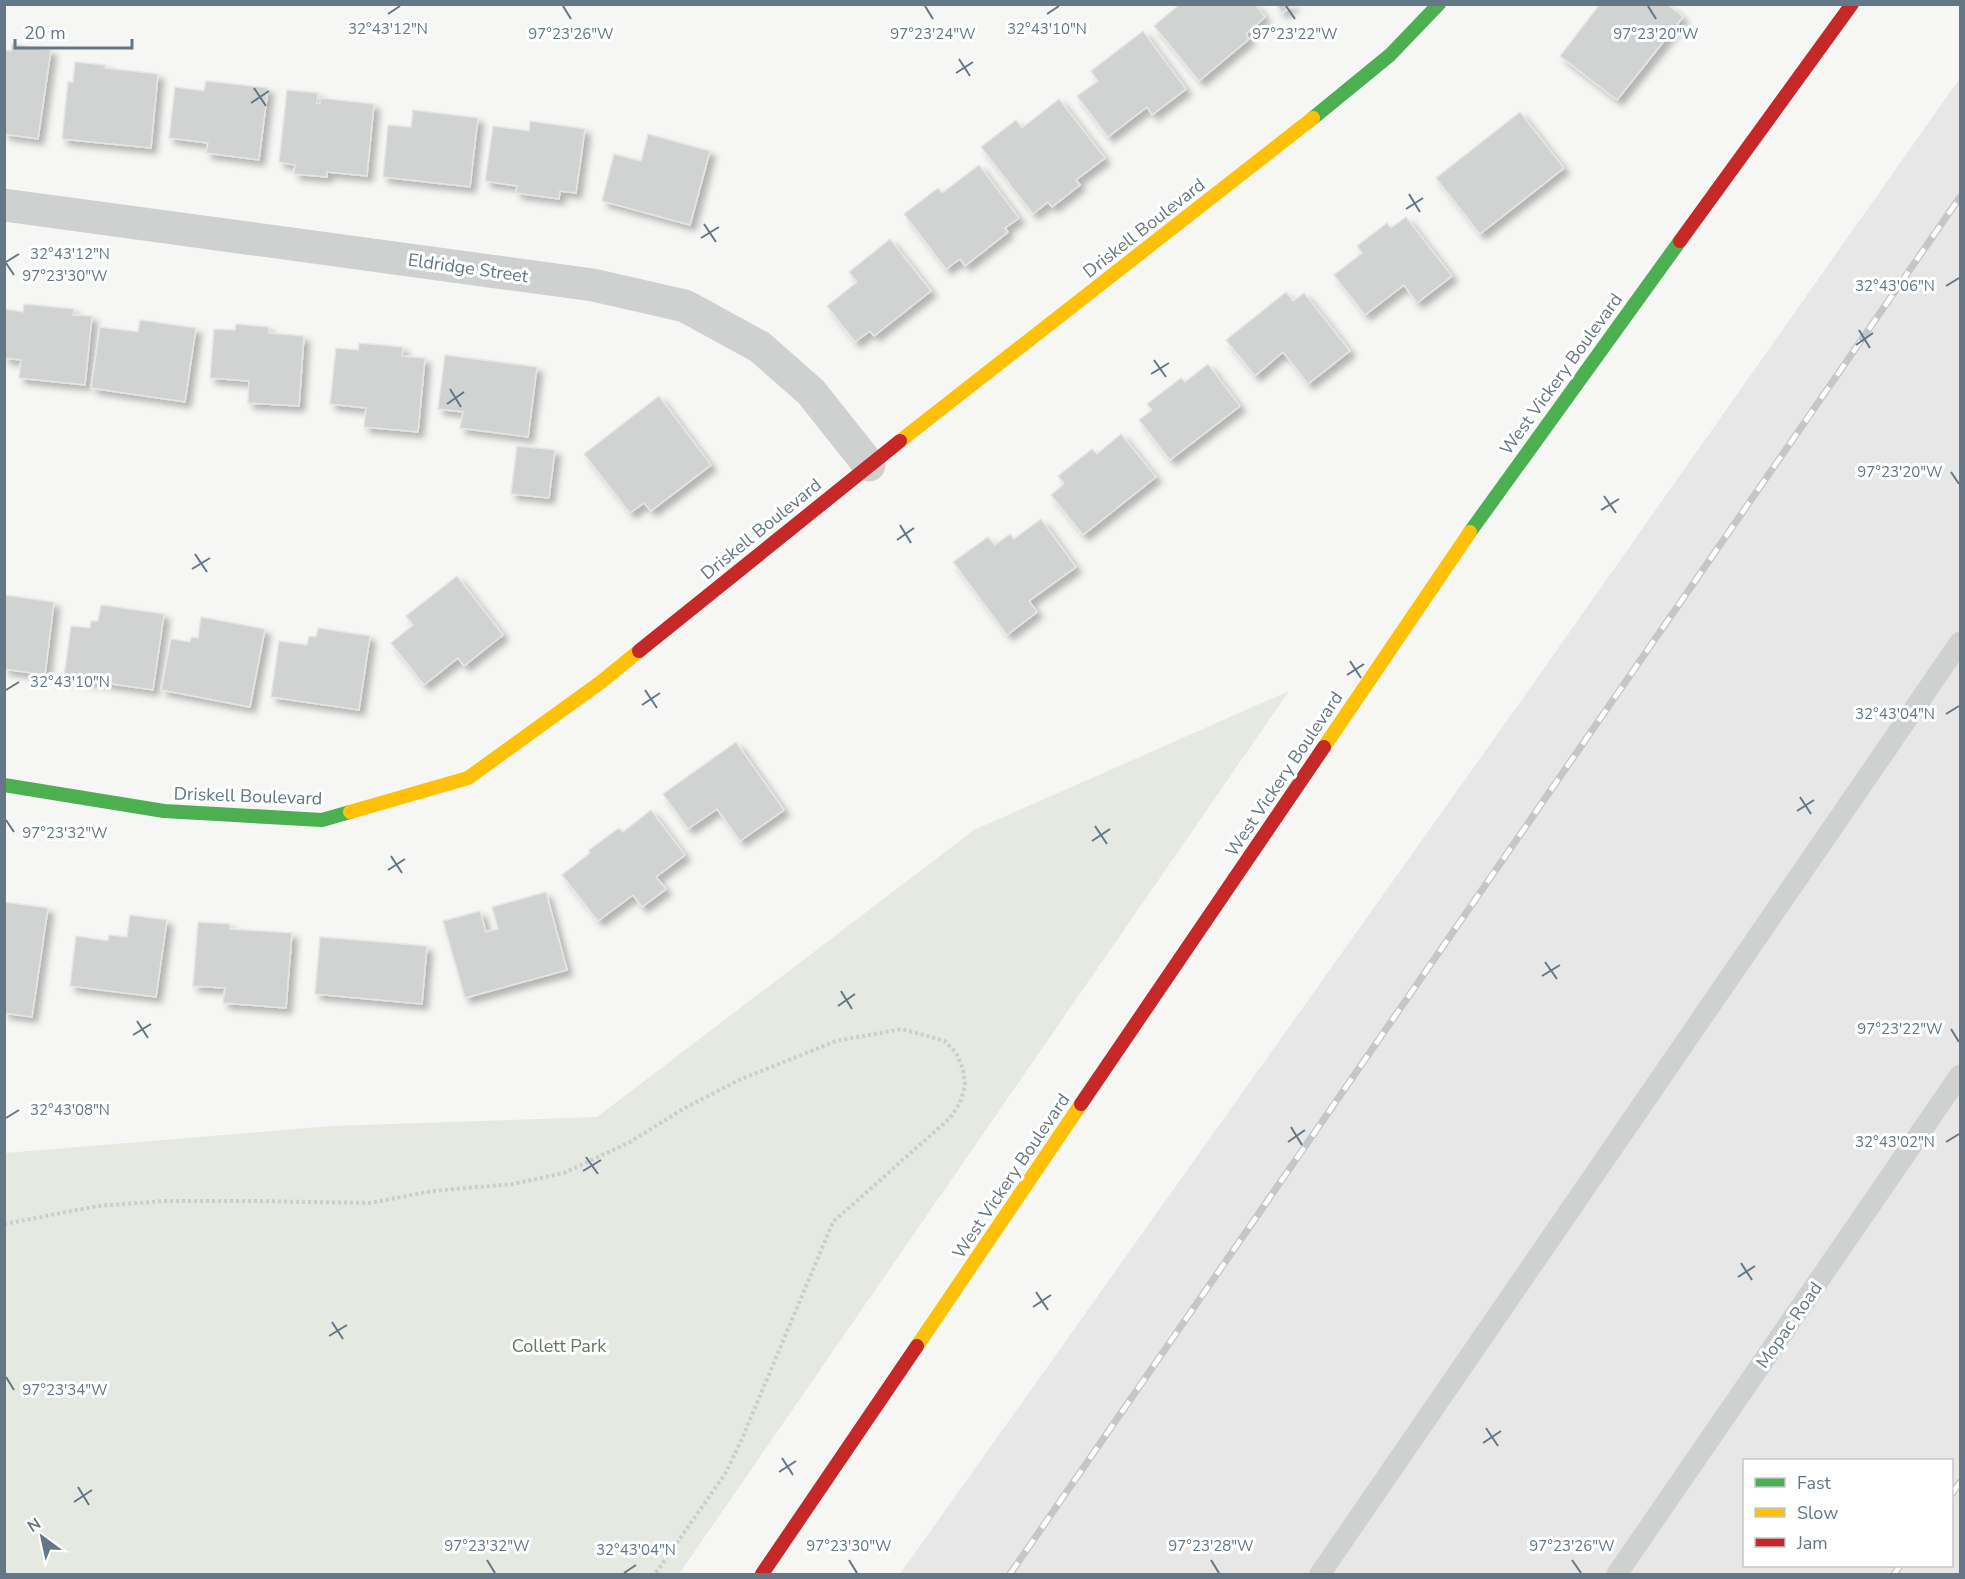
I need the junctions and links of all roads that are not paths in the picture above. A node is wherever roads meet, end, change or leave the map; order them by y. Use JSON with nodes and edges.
{"nodes":[{"id":1,"x":1439,"y":4,"type":"edge"},
{"id":2,"x":1852,"y":4,"type":"edge"},
{"id":3,"x":4,"y":204,"type":"edge"},
{"id":4,"x":869,"y":465,"type":"junction"},
{"id":5,"x":1960,"y":642,"type":"edge"},
{"id":6,"x":4,"y":785,"type":"edge"},
{"id":7,"x":1960,"y":1076,"type":"edge"},
{"id":8,"x":762,"y":1575,"type":"edge"},
{"id":9,"x":1320,"y":1575,"type":"edge"},
{"id":10,"x":1617,"y":1575,"type":"edge"}],
"edges":[{"from":1,"to":4,"type":"main road","name":"Driskell Boulevard"},
{"from":2,"to":8,"type":"main road","name":"West Vickery Boulevard"},
{"from":3,"to":4,"type":"street","name":"Eldridge Street"},
{"from":4,"to":6,"type":"main road","name":"Driskell Boulevard"},
{"from":5,"to":9,"type":"lane"},
{"from":7,"to":10,"type":"lane","name":"Mopac Road"}]}
